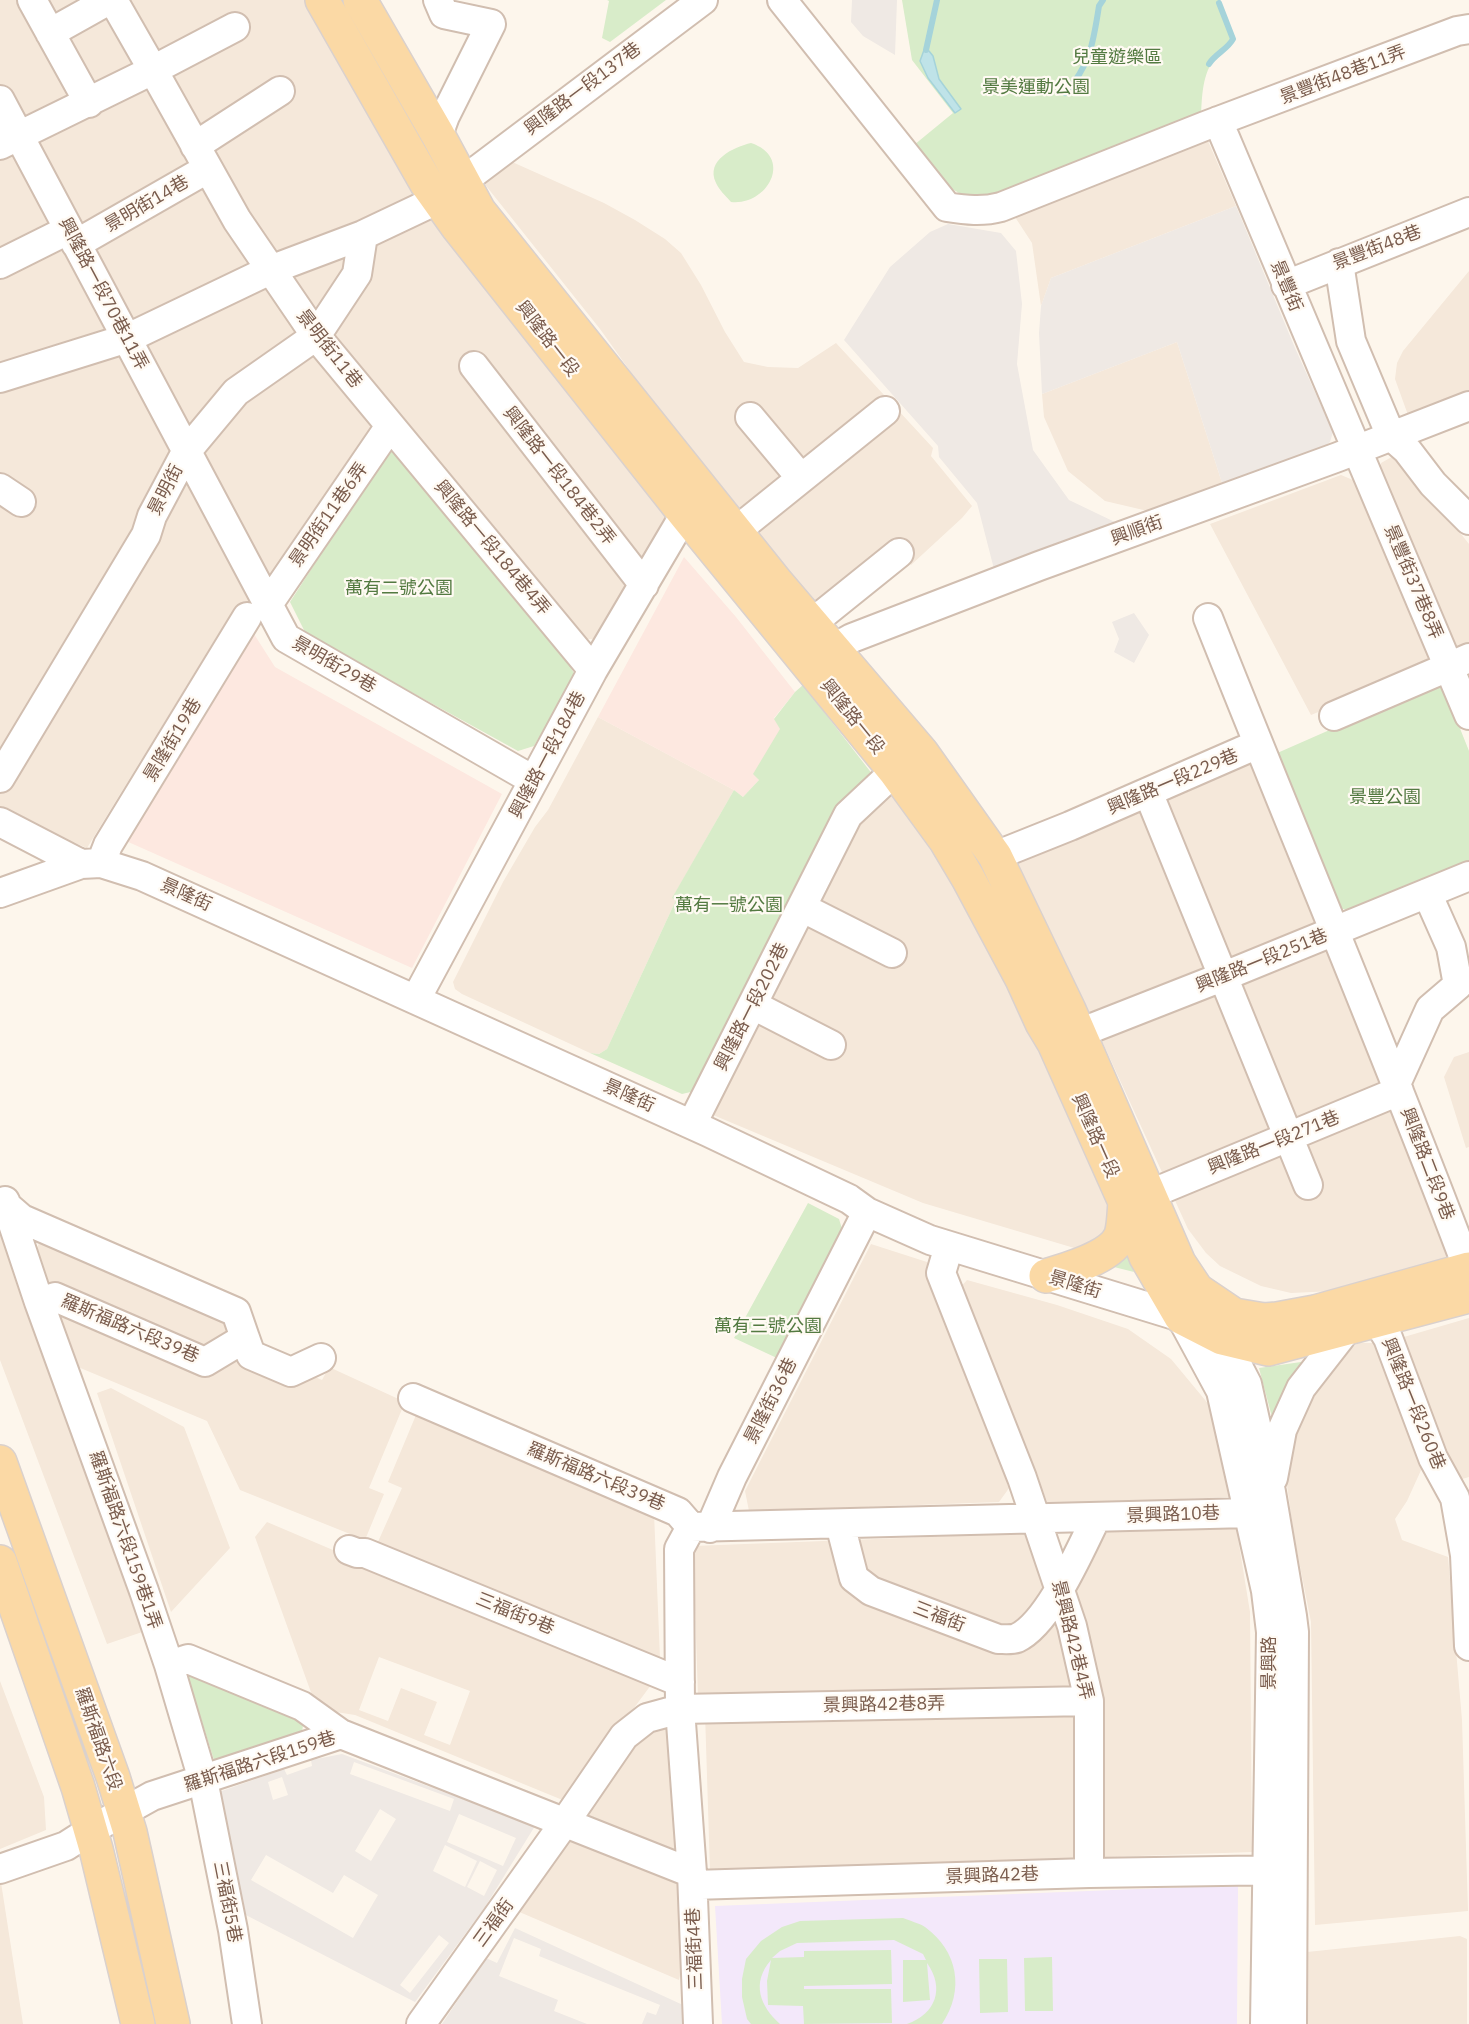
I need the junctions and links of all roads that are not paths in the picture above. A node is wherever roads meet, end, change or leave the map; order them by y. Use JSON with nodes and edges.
{"nodes":[{"id":1,"x":32,"y":0,"type":"edge"},
{"id":2,"x":109,"y":0,"type":"edge"},
{"id":3,"x":113,"y":0,"type":"edge"},
{"id":4,"x":322,"y":0,"type":"edge"},
{"id":5,"x":360,"y":0,"type":"edge"},
{"id":6,"x":438,"y":0,"type":"edge"},
{"id":7,"x":703,"y":0,"type":"edge"},
{"id":8,"x":782,"y":0,"type":"edge"},
{"id":9,"x":235,"y":27,"type":"dead end"},
{"id":10,"x":1469,"y":29,"type":"edge"},
{"id":11,"x":51,"y":33,"type":"junction"},
{"id":12,"x":153,"y":70,"type":"junction"},
{"id":13,"x":280,"y":91,"type":"dead end"},
{"id":14,"x":0,"y":100,"type":"edge"},
{"id":15,"x":89,"y":103,"type":"junction"},
{"id":16,"x":1218,"y":121,"type":"junction"},
{"id":17,"x":438,"y":135,"type":"junction"},
{"id":18,"x":10,"y":140,"type":"edge"},
{"id":19,"x":201,"y":158,"type":"junction"},
{"id":20,"x":451,"y":189,"type":"junction"},
{"id":21,"x":1469,"y":213,"type":"edge"},
{"id":22,"x":363,"y":235,"type":"junction"},
{"id":23,"x":72,"y":237,"type":"junction"},
{"id":24,"x":1339,"y":263,"type":"junction"},
{"id":25,"x":0,"y":264,"type":"edge"},
{"id":26,"x":270,"y":270,"type":"junction"},
{"id":27,"x":1286,"y":285,"type":"junction"},
{"id":28,"x":316,"y":336,"type":"junction"},
{"id":29,"x":128,"y":338,"type":"junction"},
{"id":30,"x":474,"y":366,"type":"dead end"},
{"id":31,"x":3,"y":375,"type":"edge"},
{"id":32,"x":1469,"y":406,"type":"edge"},
{"id":33,"x":885,"y":411,"type":"dead end"},
{"id":34,"x":750,"y":417,"type":"dead end"},
{"id":35,"x":390,"y":426,"type":"junction"},
{"id":36,"x":1391,"y":436,"type":"junction"},
{"id":37,"x":1356,"y":449,"type":"junction"},
{"id":38,"x":186,"y":452,"type":"junction"},
{"id":39,"x":801,"y":478,"type":"junction"},
{"id":40,"x":685,"y":514,"type":"junction"},
{"id":41,"x":1469,"y":520,"type":"edge"},
{"id":42,"x":736,"y":531,"type":"junction"},
{"id":43,"x":898,"y":553,"type":"dead end"},
{"id":44,"x":644,"y":585,"type":"junction"},
{"id":45,"x":258,"y":610,"type":"junction"},
{"id":46,"x":1208,"y":618,"type":"dead end"},
{"id":47,"x":812,"y":623,"type":"junction"},
{"id":48,"x":821,"y":656,"type":"junction"},
{"id":49,"x":1459,"y":662,"type":"edge"},
{"id":50,"x":593,"y":670,"type":"junction"},
{"id":51,"x":1469,"y":715,"type":"edge"},
{"id":52,"x":1335,"y":717,"type":"dead end"},
{"id":53,"x":1258,"y":744,"type":"junction"},
{"id":54,"x":922,"y":753,"type":"junction"},
{"id":55,"x":895,"y":771,"type":"junction"},
{"id":56,"x":0,"y":778,"type":"edge"},
{"id":57,"x":533,"y":780,"type":"junction"},
{"id":58,"x":1148,"y":792,"type":"junction"},
{"id":59,"x":0,"y":822,"type":"edge"},
{"id":60,"x":995,"y":856,"type":"junction"},
{"id":61,"x":91,"y":863,"type":"junction"},
{"id":62,"x":1469,"y":876,"type":"edge"},
{"id":63,"x":0,"y":892,"type":"edge"},
{"id":64,"x":1427,"y":893,"type":"junction"},
{"id":65,"x":803,"y":908,"type":"junction"},
{"id":66,"x":1334,"y":932,"type":"junction"},
{"id":67,"x":892,"y":953,"type":"dead end"},
{"id":68,"x":1222,"y":977,"type":"junction"},
{"id":69,"x":416,"y":999,"type":"junction"},
{"id":70,"x":753,"y":1005,"type":"junction"},
{"id":71,"x":1066,"y":1039,"type":"junction"},
{"id":72,"x":831,"y":1045,"type":"dead end"},
{"id":73,"x":1397,"y":1088,"type":"junction"},
{"id":74,"x":692,"y":1124,"type":"junction"},
{"id":75,"x":1289,"y":1137,"type":"junction"},
{"id":76,"x":1308,"y":1185,"type":"dead end"},
{"id":77,"x":1136,"y":1198,"type":"junction"},
{"id":78,"x":2,"y":1201,"type":"edge"},
{"id":79,"x":867,"y":1212,"type":"junction"},
{"id":80,"x":949,"y":1246,"type":"junction"},
{"id":81,"x":1469,"y":1269,"type":"edge"},
{"id":82,"x":1046,"y":1276,"type":"junction"},
{"id":83,"x":1469,"y":1296,"type":"edge"},
{"id":84,"x":39,"y":1302,"type":"junction"},
{"id":85,"x":1381,"y":1308,"type":"junction"},
{"id":86,"x":1209,"y":1315,"type":"junction"},
{"id":87,"x":1347,"y":1329,"type":"junction"},
{"id":88,"x":245,"y":1338,"type":"junction"},
{"id":89,"x":321,"y":1358,"type":"dead end"},
{"id":90,"x":413,"y":1398,"type":"dead end"},
{"id":91,"x":0,"y":1462,"type":"edge"},
{"id":92,"x":1271,"y":1492,"type":"junction"},
{"id":93,"x":1249,"y":1513,"type":"junction"},
{"id":94,"x":1096,"y":1518,"type":"junction"},
{"id":95,"x":1036,"y":1519,"type":"junction"},
{"id":96,"x":840,"y":1524,"type":"junction"},
{"id":97,"x":701,"y":1527,"type":"junction"},
{"id":98,"x":349,"y":1550,"type":"dead end"},
{"id":99,"x":0,"y":1562,"type":"edge"},
{"id":100,"x":1061,"y":1588,"type":"junction"},
{"id":101,"x":1469,"y":1646,"type":"edge"},
{"id":102,"x":169,"y":1665,"type":"junction"},
{"id":103,"x":680,"y":1695,"type":"junction"},
{"id":104,"x":1089,"y":1701,"type":"junction"},
{"id":105,"x":341,"y":1734,"type":"junction"},
{"id":106,"x":203,"y":1780,"type":"junction"},
{"id":107,"x":123,"y":1812,"type":"junction"},
{"id":108,"x":565,"y":1822,"type":"junction"},
{"id":109,"x":91,"y":1830,"type":"junction"},
{"id":110,"x":0,"y":1869,"type":"edge"},
{"id":111,"x":1280,"y":1870,"type":"junction"},
{"id":112,"x":1089,"y":1873,"type":"junction"},
{"id":113,"x":693,"y":1879,"type":"junction"},
{"id":114,"x":138,"y":2024,"type":"edge"},
{"id":115,"x":173,"y":2024,"type":"edge"},
{"id":116,"x":247,"y":2024,"type":"edge"},
{"id":117,"x":421,"y":2024,"type":"edge"},
{"id":118,"x":698,"y":2024,"type":"edge"},
{"id":119,"x":1265,"y":2024,"type":"edge"},
{"id":120,"x":1292,"y":2024,"type":"edge"}],
"edges":[{"from":1,"to":11,"type":"street"},
{"from":2,"to":11,"type":"street"},
{"from":3,"to":12,"type":"street"},
{"from":4,"to":20,"type":"main road","name":"興隆路一段"},
{"from":5,"to":17,"type":"main road","name":"興隆路一段"},
{"from":6,"to":17,"type":"street"},
{"from":7,"to":20,"type":"street","name":"興隆路一段137巷"},
{"from":8,"to":16,"type":"street","name":"景豐街48巷11弄"},
{"from":9,"to":12,"type":"street"},
{"from":10,"to":16,"type":"street","name":"景豐街48巷11弄"},
{"from":11,"to":15,"type":"street"},
{"from":12,"to":15,"type":"street"},
{"from":12,"to":19,"type":"street"},
{"from":13,"to":19,"type":"street"},
{"from":14,"to":18,"type":"street","name":"興隆路一段70巷11弄"},
{"from":15,"to":18,"type":"street"},
{"from":16,"to":27,"type":"street","name":"景豐街"},
{"from":17,"to":20,"type":"main road","name":"興隆路一段"},
{"from":18,"to":23,"type":"street","name":"興隆路一段70巷11弄"},
{"from":19,"to":23,"type":"street","name":"景明街14巷"},
{"from":19,"to":26,"type":"street","name":"景明街14巷"},
{"from":20,"to":22,"type":"street"},
{"from":20,"to":40,"type":"main road","name":"興隆路一段"},
{"from":20,"to":42,"type":"main road","name":"興隆路一段"},
{"from":21,"to":24,"type":"street","name":"景豐街48巷"},
{"from":22,"to":26,"type":"street"},
{"from":22,"to":28,"type":"street","name":"景明街"},
{"from":23,"to":25,"type":"street","name":"景明街14巷"},
{"from":23,"to":29,"type":"street","name":"興隆路一段70巷11弄"},
{"from":24,"to":27,"type":"street","name":"景豐街48巷"},
{"from":24,"to":36,"type":"street"},
{"from":26,"to":28,"type":"street","name":"景明街11巷"},
{"from":26,"to":29,"type":"street"},
{"from":27,"to":37,"type":"street","name":"景豐街"},
{"from":28,"to":35,"type":"street","name":"景明街11巷"},
{"from":28,"to":38,"type":"street","name":"景明街"},
{"from":29,"to":31,"type":"street"},
{"from":29,"to":38,"type":"street","name":"興隆路一段70巷11弄"},
{"from":30,"to":44,"type":"street","name":"興隆路一段184巷2弄"},
{"from":32,"to":36,"type":"street","name":"興順街"},
{"from":33,"to":39,"type":"street"},
{"from":34,"to":39,"type":"street"},
{"from":35,"to":45,"type":"street","name":"景明街11巷6弄"},
{"from":35,"to":50,"type":"street","name":"興隆路一段184巷4弄"},
{"from":36,"to":37,"type":"street","name":"興順街"},
{"from":36,"to":41,"type":"street"},
{"from":37,"to":48,"type":"street","name":"興順街"},
{"from":37,"to":49,"type":"street","name":"景豐街37巷8弄"},
{"from":38,"to":45,"type":"street","name":"景明街29巷"},
{"from":38,"to":56,"type":"street","name":"景明街"},
{"from":39,"to":42,"type":"street"},
{"from":40,"to":44,"type":"street","name":"興隆路一段184巷"},
{"from":40,"to":48,"type":"main road","name":"興隆路一段"},
{"from":42,"to":47,"type":"main road","name":"興隆路一段"},
{"from":43,"to":47,"type":"street"},
{"from":44,"to":50,"type":"street","name":"興隆路一段184巷"},
{"from":45,"to":57,"type":"street","name":"景明街29巷"},
{"from":45,"to":61,"type":"street","name":"景隆街19巷"},
{"from":46,"to":53,"type":"street","name":"興隆路一段229巷"},
{"from":47,"to":48,"type":"main road","name":"興隆路一段"},
{"from":48,"to":54,"type":"main road","name":"興隆路一段"},
{"from":48,"to":55,"type":"main road","name":"興隆路一段"},
{"from":49,"to":51,"type":"street","name":"景豐街37巷8弄"},
{"from":49,"to":52,"type":"street"},
{"from":50,"to":57,"type":"street","name":"興隆路一段184巷"},
{"from":53,"to":58,"type":"street","name":"興隆路一段229巷"},
{"from":53,"to":66,"type":"street","name":"興隆路二段9巷"},
{"from":54,"to":55,"type":"street","name":"興隆路一段202巷"},
{"from":54,"to":60,"type":"main road","name":"興隆路一段"},
{"from":55,"to":65,"type":"street","name":"興隆路一段202巷"},
{"from":55,"to":71,"type":"main road","name":"興隆路一段"},
{"from":57,"to":69,"type":"street","name":"興隆路一段184巷"},
{"from":58,"to":60,"type":"street","name":"興隆路一段229巷"},
{"from":58,"to":68,"type":"street"},
{"from":59,"to":61,"type":"street","name":"景隆街"},
{"from":60,"to":71,"type":"main road","name":"興隆路一段"},
{"from":61,"to":63,"type":"street"},
{"from":61,"to":69,"type":"street","name":"景隆街"},
{"from":62,"to":64,"type":"street","name":"興隆路一段251巷"},
{"from":64,"to":66,"type":"street","name":"興隆路一段251巷"},
{"from":64,"to":73,"type":"street"},
{"from":65,"to":67,"type":"street"},
{"from":65,"to":70,"type":"street","name":"興隆路一段202巷"},
{"from":66,"to":68,"type":"street","name":"興隆路一段251巷"},
{"from":66,"to":73,"type":"street","name":"興隆路二段9巷"},
{"from":68,"to":71,"type":"street","name":"興隆路一段251巷"},
{"from":68,"to":75,"type":"street"},
{"from":69,"to":74,"type":"street","name":"景隆街"},
{"from":70,"to":72,"type":"street"},
{"from":70,"to":74,"type":"street","name":"興隆路一段202巷"},
{"from":71,"to":77,"type":"main road","name":"興隆路一段"},
{"from":73,"to":75,"type":"street","name":"興隆路一段271巷"},
{"from":73,"to":81,"type":"street","name":"興隆路二段9巷"},
{"from":74,"to":79,"type":"street","name":"景隆街"},
{"from":75,"to":76,"type":"street"},
{"from":75,"to":77,"type":"street","name":"興隆路一段271巷"},
{"from":77,"to":82,"type":"main road"},
{"from":77,"to":86,"type":"main road","name":"興隆路一段"},
{"from":78,"to":84,"type":"street","name":"羅斯福路六段39巷"},
{"from":78,"to":88,"type":"street","name":"羅斯福路六段39巷"},
{"from":79,"to":80,"type":"street","name":"景隆街"},
{"from":79,"to":97,"type":"street","name":"景隆街36巷"},
{"from":80,"to":82,"type":"street","name":"景隆街"},
{"from":80,"to":95,"type":"street"},
{"from":81,"to":85,"type":"main road"},
{"from":82,"to":86,"type":"street","name":"景隆街"},
{"from":83,"to":85,"type":"main road"},
{"from":84,"to":88,"type":"street","name":"羅斯福路六段39巷"},
{"from":84,"to":102,"type":"street","name":"羅斯福路六段159巷1弄"},
{"from":85,"to":86,"type":"main road"},
{"from":85,"to":87,"type":"main road"},
{"from":85,"to":101,"type":"street","name":"興隆路一段260巷"},
{"from":86,"to":87,"type":"main road"},
{"from":86,"to":92,"type":"street","name":"景興路"},
{"from":86,"to":93,"type":"street","name":"景興路"},
{"from":87,"to":92,"type":"street"},
{"from":88,"to":89,"type":"street","name":"羅斯福路六段39巷"},
{"from":90,"to":97,"type":"street","name":"羅斯福路六段39巷"},
{"from":91,"to":107,"type":"main road","name":"羅斯福路六段"},
{"from":92,"to":111,"type":"street","name":"景興路"},
{"from":93,"to":94,"type":"street","name":"景興路10巷"},
{"from":93,"to":111,"type":"street","name":"景興路"},
{"from":94,"to":95,"type":"street","name":"景興路10巷"},
{"from":94,"to":100,"type":"street"},
{"from":95,"to":96,"type":"street"},
{"from":95,"to":100,"type":"street","name":"景興路42巷4弄"},
{"from":96,"to":97,"type":"street"},
{"from":96,"to":100,"type":"street","name":"三福街"},
{"from":97,"to":103,"type":"street"},
{"from":98,"to":103,"type":"street","name":"三福街9巷"},
{"from":99,"to":109,"type":"main road","name":"羅斯福路六段"},
{"from":100,"to":104,"type":"street","name":"景興路42巷4弄"},
{"from":102,"to":105,"type":"street"},
{"from":102,"to":106,"type":"street","name":"羅斯福路六段159巷1弄"},
{"from":103,"to":104,"type":"street","name":"景興路42巷8弄"},
{"from":103,"to":108,"type":"street","name":"三福街"},
{"from":103,"to":113,"type":"street"},
{"from":104,"to":112,"type":"street","name":"景興路42巷4弄"},
{"from":105,"to":106,"type":"street","name":"羅斯福路六段159巷"},
{"from":105,"to":108,"type":"street","name":"羅斯福路六段159巷"},
{"from":106,"to":107,"type":"street","name":"羅斯福路六段159巷"},
{"from":106,"to":116,"type":"street","name":"三福街5巷"},
{"from":107,"to":109,"type":"street","name":"羅斯福路六段159巷"},
{"from":107,"to":115,"type":"main road","name":"羅斯福路六段"},
{"from":108,"to":113,"type":"street"},
{"from":108,"to":117,"type":"street","name":"三福街"},
{"from":109,"to":110,"type":"street","name":"羅斯福路六段159巷"},
{"from":109,"to":114,"type":"main road","name":"羅斯福路六段"},
{"from":111,"to":112,"type":"street","name":"景興路42巷"},
{"from":111,"to":119,"type":"street","name":"景興路"},
{"from":111,"to":120,"type":"street","name":"景興路"},
{"from":112,"to":113,"type":"street","name":"景興路42巷"},
{"from":113,"to":118,"type":"street","name":"三福街4巷"}]}
